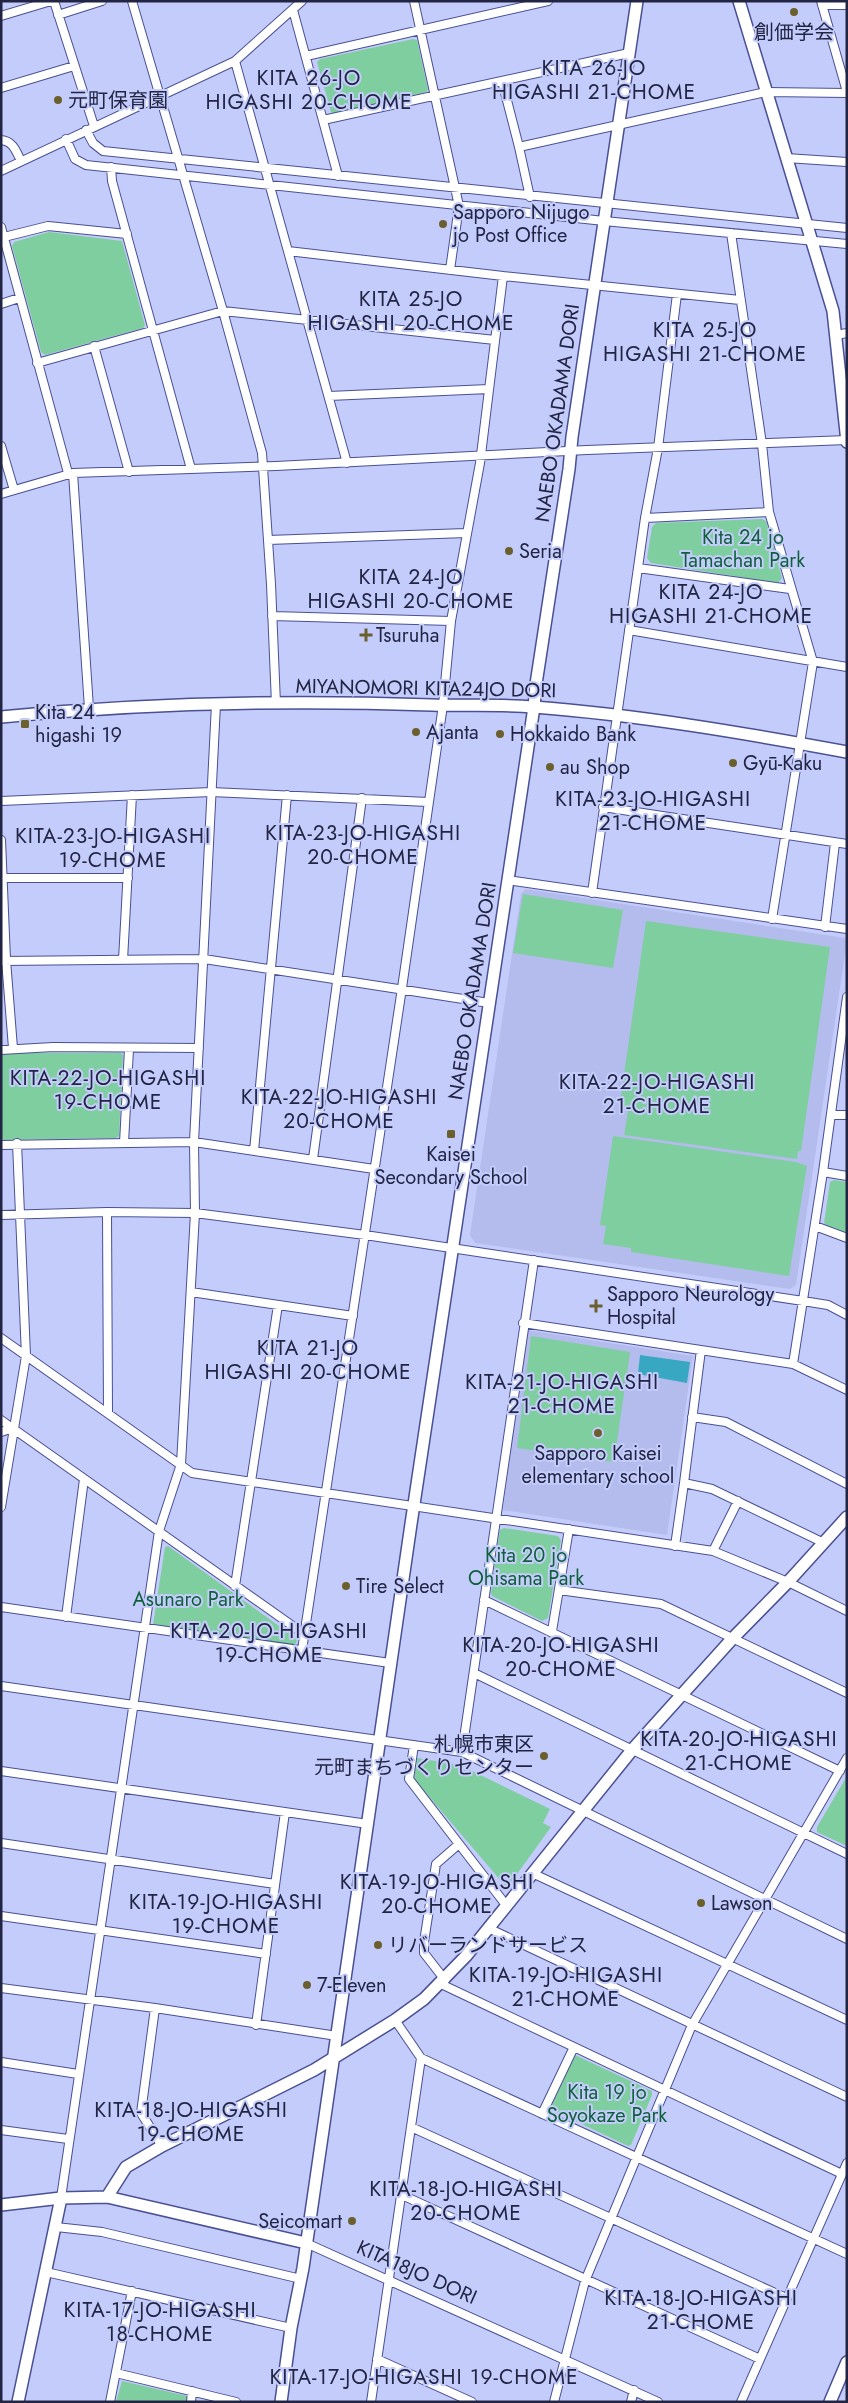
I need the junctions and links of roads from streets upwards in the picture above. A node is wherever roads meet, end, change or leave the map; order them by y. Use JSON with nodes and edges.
{"nodes":[{"id":1,"x":52,"y":1,"type":"edge"},
{"id":2,"x":102,"y":1,"type":"edge"},
{"id":3,"x":132,"y":1,"type":"edge"},
{"id":4,"x":302,"y":1,"type":"edge"},
{"id":5,"x":414,"y":1,"type":"edge"},
{"id":6,"x":548,"y":1,"type":"edge"},
{"id":7,"x":636,"y":1,"type":"edge"},
{"id":8,"x":739,"y":1,"type":"edge"},
{"id":9,"x":821,"y":3,"type":"edge"},
{"id":10,"x":847,"y":5,"type":"edge"},
{"id":11,"x":293,"y":10,"type":"junction"},
{"id":12,"x":58,"y":14,"type":"junction"},
{"id":13,"x":1,"y":16,"type":"edge"},
{"id":14,"x":420,"y":31,"type":"junction"},
{"id":15,"x":629,"y":53,"type":"junction"},
{"id":16,"x":306,"y":56,"type":"junction"},
{"id":17,"x":235,"y":62,"type":"junction"},
{"id":18,"x":74,"y":66,"type":"junction"},
{"id":19,"x":502,"y":82,"type":"junction"},
{"id":20,"x":1,"y":88,"type":"edge"},
{"id":21,"x":766,"y":92,"type":"junction"},
{"id":22,"x":847,"y":93,"type":"edge"},
{"id":23,"x":161,"y":96,"type":"junction"},
{"id":24,"x":434,"y":97,"type":"junction"},
{"id":25,"x":323,"y":120,"type":"junction"},
{"id":26,"x":618,"y":124,"type":"junction"},
{"id":27,"x":90,"y":128,"type":"junction"},
{"id":28,"x":66,"y":139,"type":"junction"},
{"id":29,"x":1,"y":140,"type":"edge"},
{"id":30,"x":519,"y":147,"type":"junction"},
{"id":31,"x":178,"y":158,"type":"junction"},
{"id":32,"x":786,"y":158,"type":"junction"},
{"id":33,"x":21,"y":161,"type":"junction"},
{"id":34,"x":847,"y":162,"type":"edge"},
{"id":35,"x":111,"y":167,"type":"junction"},
{"id":36,"x":264,"y":167,"type":"junction"},
{"id":37,"x":1,"y":171,"type":"edge"},
{"id":38,"x":183,"y":176,"type":"junction"},
{"id":39,"x":338,"y":176,"type":"junction"},
{"id":40,"x":270,"y":185,"type":"junction"},
{"id":41,"x":455,"y":188,"type":"junction"},
{"id":42,"x":530,"y":197,"type":"junction"},
{"id":43,"x":606,"y":205,"type":"junction"},
{"id":44,"x":459,"y":206,"type":"junction"},
{"id":45,"x":604,"y":221,"type":"junction"},
{"id":46,"x":805,"y":224,"type":"junction"},
{"id":47,"x":1,"y":227,"type":"edge"},
{"id":48,"x":847,"y":228,"type":"edge"},
{"id":49,"x":731,"y":232,"type":"junction"},
{"id":50,"x":127,"y":234,"type":"junction"},
{"id":51,"x":4,"y":237,"type":"junction"},
{"id":52,"x":810,"y":240,"type":"junction"},
{"id":53,"x":847,"y":244,"type":"edge"},
{"id":54,"x":288,"y":251,"type":"junction"},
{"id":55,"x":450,"y":270,"type":"junction"},
{"id":56,"x":503,"y":276,"type":"junction"},
{"id":57,"x":594,"y":286,"type":"junction"},
{"id":58,"x":677,"y":294,"type":"junction"},
{"id":59,"x":19,"y":298,"type":"junction"},
{"id":60,"x":740,"y":300,"type":"junction"},
{"id":61,"x":1,"y":304,"type":"edge"},
{"id":62,"x":223,"y":311,"type":"junction"},
{"id":63,"x":307,"y":320,"type":"junction"},
{"id":64,"x":154,"y":330,"type":"junction"},
{"id":65,"x":841,"y":334,"type":"edge"},
{"id":66,"x":494,"y":340,"type":"junction"},
{"id":67,"x":94,"y":346,"type":"junction"},
{"id":68,"x":37,"y":363,"type":"junction"},
{"id":69,"x":489,"y":389,"type":"junction"},
{"id":70,"x":329,"y":396,"type":"junction"},
{"id":71,"x":847,"y":441,"type":"edge"},
{"id":72,"x":762,"y":444,"type":"junction"},
{"id":73,"x":1,"y":446,"type":"edge"},
{"id":74,"x":658,"y":448,"type":"junction"},
{"id":75,"x":572,"y":452,"type":"junction"},
{"id":76,"x":481,"y":456,"type":"junction"},
{"id":77,"x":347,"y":463,"type":"junction"},
{"id":78,"x":264,"y":467,"type":"junction"},
{"id":79,"x":191,"y":469,"type":"junction"},
{"id":80,"x":129,"y":472,"type":"junction"},
{"id":81,"x":70,"y":473,"type":"junction"},
{"id":82,"x":14,"y":490,"type":"junction"},
{"id":83,"x":1,"y":494,"type":"edge"},
{"id":84,"x":769,"y":512,"type":"junction"},
{"id":85,"x":645,"y":518,"type":"junction"},
{"id":86,"x":466,"y":533,"type":"junction"},
{"id":87,"x":268,"y":540,"type":"junction"},
{"id":88,"x":638,"y":568,"type":"junction"},
{"id":89,"x":790,"y":589,"type":"junction"},
{"id":90,"x":272,"y":616,"type":"junction"},
{"id":91,"x":451,"y":621,"type":"junction"},
{"id":92,"x":629,"y":630,"type":"junction"},
{"id":93,"x":814,"y":662,"type":"junction"},
{"id":94,"x":847,"y":667,"type":"edge"},
{"id":95,"x":216,"y":704,"type":"junction"},
{"id":96,"x":276,"y":704,"type":"junction"},
{"id":97,"x":443,"y":705,"type":"junction"},
{"id":98,"x":534,"y":707,"type":"junction"},
{"id":99,"x":89,"y":708,"type":"junction"},
{"id":100,"x":618,"y":715,"type":"junction"},
{"id":101,"x":1,"y":717,"type":"edge"},
{"id":102,"x":799,"y":744,"type":"junction"},
{"id":103,"x":847,"y":752,"type":"edge"},
{"id":104,"x":211,"y":792,"type":"junction"},
{"id":105,"x":287,"y":795,"type":"junction"},
{"id":106,"x":132,"y":796,"type":"junction"},
{"id":107,"x":362,"y":798,"type":"junction"},
{"id":108,"x":1,"y":801,"type":"edge"},
{"id":109,"x":428,"y":802,"type":"junction"},
{"id":110,"x":604,"y":807,"type":"junction"},
{"id":111,"x":787,"y":834,"type":"junction"},
{"id":112,"x":1,"y":840,"type":"edge"},
{"id":113,"x":835,"y":842,"type":"junction"},
{"id":114,"x":847,"y":844,"type":"edge"},
{"id":115,"x":2,"y":878,"type":"edge"},
{"id":116,"x":128,"y":878,"type":"junction"},
{"id":117,"x":507,"y":880,"type":"junction"},
{"id":118,"x":592,"y":893,"type":"junction"},
{"id":119,"x":772,"y":919,"type":"junction"},
{"id":120,"x":825,"y":927,"type":"junction"},
{"id":121,"x":847,"y":928,"type":"edge"},
{"id":122,"x":204,"y":959,"type":"junction"},
{"id":123,"x":123,"y":960,"type":"junction"},
{"id":124,"x":4,"y":961,"type":"edge"},
{"id":125,"x":270,"y":969,"type":"junction"},
{"id":126,"x":336,"y":979,"type":"junction"},
{"id":127,"x":402,"y":988,"type":"junction"},
{"id":128,"x":847,"y":997,"type":"edge"},
{"id":129,"x":489,"y":1003,"type":"junction"},
{"id":130,"x":13,"y":1048,"type":"junction"},
{"id":131,"x":129,"y":1048,"type":"junction"},
{"id":132,"x":200,"y":1048,"type":"junction"},
{"id":133,"x":1,"y":1050,"type":"edge"},
{"id":134,"x":843,"y":1061,"type":"edge"},
{"id":135,"x":831,"y":1115,"type":"junction"},
{"id":136,"x":847,"y":1115,"type":"edge"},
{"id":137,"x":194,"y":1142,"type":"junction"},
{"id":138,"x":17,"y":1143,"type":"junction"},
{"id":139,"x":124,"y":1143,"type":"junction"},
{"id":140,"x":1,"y":1145,"type":"edge"},
{"id":141,"x":254,"y":1151,"type":"junction"},
{"id":142,"x":313,"y":1159,"type":"junction"},
{"id":143,"x":374,"y":1169,"type":"junction"},
{"id":144,"x":823,"y":1172,"type":"junction"},
{"id":145,"x":847,"y":1176,"type":"edge"},
{"id":146,"x":107,"y":1212,"type":"junction"},
{"id":147,"x":21,"y":1213,"type":"junction"},
{"id":148,"x":195,"y":1213,"type":"junction"},
{"id":149,"x":1,"y":1215,"type":"edge"},
{"id":150,"x":814,"y":1226,"type":"junction"},
{"id":151,"x":366,"y":1235,"type":"junction"},
{"id":152,"x":847,"y":1238,"type":"edge"},
{"id":153,"x":452,"y":1248,"type":"junction"},
{"id":154,"x":534,"y":1260,"type":"junction"},
{"id":155,"x":191,"y":1292,"type":"junction"},
{"id":156,"x":803,"y":1301,"type":"junction"},
{"id":157,"x":278,"y":1305,"type":"junction"},
{"id":158,"x":847,"y":1315,"type":"edge"},
{"id":159,"x":353,"y":1316,"type":"junction"},
{"id":160,"x":523,"y":1323,"type":"junction"},
{"id":161,"x":1,"y":1338,"type":"edge"},
{"id":162,"x":701,"y":1350,"type":"junction"},
{"id":163,"x":26,"y":1356,"type":"junction"},
{"id":164,"x":793,"y":1364,"type":"junction"},
{"id":165,"x":847,"y":1390,"type":"edge"},
{"id":166,"x":108,"y":1412,"type":"junction"},
{"id":167,"x":692,"y":1417,"type":"junction"},
{"id":168,"x":1,"y":1420,"type":"edge"},
{"id":169,"x":13,"y":1428,"type":"junction"},
{"id":170,"x":1,"y":1432,"type":"edge"},
{"id":171,"x":181,"y":1464,"type":"junction"},
{"id":172,"x":84,"y":1479,"type":"junction"},
{"id":173,"x":252,"y":1480,"type":"junction"},
{"id":174,"x":684,"y":1483,"type":"junction"},
{"id":175,"x":847,"y":1484,"type":"edge"},
{"id":176,"x":327,"y":1492,"type":"junction"},
{"id":177,"x":738,"y":1502,"type":"junction"},
{"id":178,"x":414,"y":1505,"type":"junction"},
{"id":179,"x":1,"y":1507,"type":"edge"},
{"id":180,"x":496,"y":1518,"type":"junction"},
{"id":181,"x":846,"y":1518,"type":"edge"},
{"id":182,"x":569,"y":1529,"type":"junction"},
{"id":183,"x":159,"y":1531,"type":"junction"},
{"id":184,"x":824,"y":1543,"type":"junction"},
{"id":185,"x":675,"y":1546,"type":"junction"},
{"id":186,"x":713,"y":1551,"type":"junction"},
{"id":187,"x":788,"y":1582,"type":"junction"},
{"id":188,"x":235,"y":1586,"type":"junction"},
{"id":189,"x":559,"y":1590,"type":"junction"},
{"id":190,"x":484,"y":1600,"type":"junction"},
{"id":191,"x":1,"y":1607,"type":"edge"},
{"id":192,"x":847,"y":1610,"type":"edge"},
{"id":193,"x":66,"y":1616,"type":"junction"},
{"id":194,"x":146,"y":1629,"type":"junction"},
{"id":195,"x":552,"y":1632,"type":"junction"},
{"id":196,"x":304,"y":1634,"type":"junction"},
{"id":197,"x":732,"y":1639,"type":"junction"},
{"id":198,"x":302,"y":1650,"type":"junction"},
{"id":199,"x":390,"y":1663,"type":"junction"},
{"id":200,"x":474,"y":1673,"type":"junction"},
{"id":201,"x":1,"y":1686,"type":"edge"},
{"id":202,"x":847,"y":1693,"type":"edge"},
{"id":203,"x":682,"y":1694,"type":"junction"},
{"id":204,"x":135,"y":1706,"type":"junction"},
{"id":205,"x":380,"y":1740,"type":"junction"},
{"id":206,"x":414,"y":1745,"type":"junction"},
{"id":207,"x":632,"y":1750,"type":"junction"},
{"id":208,"x":462,"y":1752,"type":"junction"},
{"id":209,"x":847,"y":1758,"type":"edge"},
{"id":210,"x":1,"y":1771,"type":"edge"},
{"id":211,"x":840,"y":1771,"type":"junction"},
{"id":212,"x":120,"y":1788,"type":"junction"},
{"id":213,"x":583,"y":1811,"type":"junction"},
{"id":214,"x":285,"y":1812,"type":"junction"},
{"id":215,"x":368,"y":1824,"type":"junction"},
{"id":216,"x":802,"y":1833,"type":"junction"},
{"id":217,"x":1,"y":1843,"type":"edge"},
{"id":218,"x":459,"y":1844,"type":"junction"},
{"id":219,"x":847,"y":1854,"type":"edge"},
{"id":220,"x":110,"y":1859,"type":"junction"},
{"id":221,"x":532,"y":1873,"type":"junction"},
{"id":222,"x":276,"y":1884,"type":"junction"},
{"id":223,"x":764,"y":1899,"type":"junction"},
{"id":224,"x":506,"y":1905,"type":"junction"},
{"id":225,"x":1,"y":1916,"type":"edge"},
{"id":226,"x":488,"y":1928,"type":"junction"},
{"id":227,"x":100,"y":1930,"type":"junction"},
{"id":228,"x":847,"y":1938,"type":"edge"},
{"id":229,"x":266,"y":1954,"type":"junction"},
{"id":230,"x":727,"y":1965,"type":"junction"},
{"id":231,"x":443,"y":1982,"type":"junction"},
{"id":232,"x":1,"y":1988,"type":"edge"},
{"id":233,"x":89,"y":2000,"type":"junction"},
{"id":234,"x":155,"y":2008,"type":"junction"},
{"id":235,"x":395,"y":2020,"type":"junction"},
{"id":236,"x":847,"y":2020,"type":"edge"},
{"id":237,"x":256,"y":2025,"type":"junction"},
{"id":238,"x":692,"y":2025,"type":"junction"},
{"id":239,"x":337,"y":2036,"type":"junction"},
{"id":240,"x":574,"y":2047,"type":"junction"},
{"id":241,"x":333,"y":2058,"type":"junction"},
{"id":242,"x":421,"y":2058,"type":"junction"},
{"id":243,"x":1,"y":2062,"type":"edge"},
{"id":244,"x":78,"y":2074,"type":"junction"},
{"id":245,"x":665,"y":2090,"type":"junction"},
{"id":246,"x":847,"y":2097,"type":"edge"},
{"id":247,"x":542,"y":2114,"type":"junction"},
{"id":248,"x":412,"y":2127,"type":"junction"},
{"id":249,"x":1,"y":2130,"type":"edge"},
{"id":250,"x":68,"y":2140,"type":"junction"},
{"id":251,"x":162,"y":2146,"type":"junction"},
{"id":252,"x":637,"y":2157,"type":"junction"},
{"id":253,"x":847,"y":2163,"type":"edge"},
{"id":254,"x":842,"y":2174,"type":"junction"},
{"id":255,"x":402,"y":2195,"type":"junction"},
{"id":256,"x":107,"y":2197,"type":"junction"},
{"id":257,"x":61,"y":2198,"type":"junction"},
{"id":258,"x":1,"y":2205,"type":"edge"},
{"id":259,"x":612,"y":2218,"type":"junction"},
{"id":260,"x":56,"y":2227,"type":"junction"},
{"id":261,"x":813,"y":2239,"type":"junction"},
{"id":262,"x":306,"y":2243,"type":"junction"},
{"id":263,"x":847,"y":2254,"type":"edge"},
{"id":264,"x":46,"y":2272,"type":"junction"},
{"id":265,"x":301,"y":2279,"type":"junction"},
{"id":266,"x":389,"y":2280,"type":"junction"},
{"id":267,"x":585,"y":2280,"type":"junction"},
{"id":268,"x":132,"y":2292,"type":"junction"},
{"id":269,"x":786,"y":2298,"type":"junction"},
{"id":270,"x":291,"y":2328,"type":"junction"},
{"id":271,"x":564,"y":2358,"type":"junction"},
{"id":272,"x":760,"y":2359,"type":"junction"},
{"id":273,"x":377,"y":2360,"type":"junction"},
{"id":274,"x":847,"y":2362,"type":"edge"},
{"id":275,"x":116,"y":2373,"type":"junction"},
{"id":276,"x":634,"y":2390,"type":"junction"},
{"id":277,"x":192,"y":2391,"type":"junction"},
{"id":278,"x":18,"y":2402,"type":"edge"},
{"id":279,"x":110,"y":2402,"type":"edge"},
{"id":280,"x":191,"y":2402,"type":"edge"},
{"id":281,"x":236,"y":2402,"type":"edge"},
{"id":282,"x":281,"y":2402,"type":"edge"},
{"id":283,"x":371,"y":2402,"type":"edge"},
{"id":284,"x":472,"y":2402,"type":"edge"},
{"id":285,"x":554,"y":2402,"type":"edge"},
{"id":286,"x":631,"y":2402,"type":"edge"},
{"id":287,"x":658,"y":2402,"type":"edge"},
{"id":288,"x":741,"y":2402,"type":"edge"},
{"id":289,"x":830,"y":2402,"type":"edge"}],
"edges":[{"from":1,"to":12,"type":"street"},
{"from":1,"to":13,"type":"street"},
{"from":2,"to":12,"type":"street"},
{"from":3,"to":23,"type":"street"},
{"from":4,"to":11,"type":"street"},
{"from":5,"to":14,"type":"street"},
{"from":6,"to":14,"type":"street"},
{"from":7,"to":15,"type":"street","name":"NAEBO OKADAMA DORI"},
{"from":8,"to":21,"type":"street"},
{"from":9,"to":10,"type":"street"},
{"from":9,"to":22,"type":"street"},
{"from":11,"to":16,"type":"street"},
{"from":11,"to":17,"type":"street"},
{"from":12,"to":18,"type":"street"},
{"from":14,"to":16,"type":"street"},
{"from":14,"to":24,"type":"street"},
{"from":15,"to":19,"type":"street"},
{"from":15,"to":26,"type":"street","name":"NAEBO OKADAMA DORI"},
{"from":16,"to":25,"type":"street"},
{"from":17,"to":23,"type":"street"},
{"from":17,"to":36,"type":"street"},
{"from":18,"to":20,"type":"street"},
{"from":18,"to":27,"type":"street"},
{"from":19,"to":24,"type":"street"},
{"from":19,"to":30,"type":"street"},
{"from":21,"to":22,"type":"street"},
{"from":21,"to":26,"type":"street"},
{"from":21,"to":32,"type":"street"},
{"from":23,"to":27,"type":"street"},
{"from":23,"to":31,"type":"street"},
{"from":24,"to":25,"type":"street"},
{"from":24,"to":41,"type":"street"},
{"from":25,"to":39,"type":"street"},
{"from":26,"to":30,"type":"street"},
{"from":26,"to":43,"type":"street","name":"NAEBO OKADAMA DORI"},
{"from":27,"to":28,"type":"street"},
{"from":27,"to":31,"type":"street"},
{"from":28,"to":33,"type":"street"},
{"from":28,"to":35,"type":"street"},
{"from":29,"to":33,"type":"street"},
{"from":30,"to":42,"type":"street"},
{"from":31,"to":36,"type":"street"},
{"from":31,"to":38,"type":"street"},
{"from":32,"to":34,"type":"street"},
{"from":32,"to":46,"type":"street"},
{"from":33,"to":37,"type":"street"},
{"from":35,"to":38,"type":"street"},
{"from":35,"to":50,"type":"street"},
{"from":36,"to":39,"type":"street"},
{"from":36,"to":40,"type":"street"},
{"from":38,"to":40,"type":"street"},
{"from":38,"to":62,"type":"street"},
{"from":39,"to":41,"type":"street"},
{"from":40,"to":44,"type":"street"},
{"from":40,"to":54,"type":"street"},
{"from":41,"to":42,"type":"street"},
{"from":41,"to":44,"type":"street"},
{"from":42,"to":43,"type":"street"},
{"from":43,"to":45,"type":"street","name":"NAEBO OKADAMA DORI"},
{"from":43,"to":46,"type":"street"},
{"from":44,"to":45,"type":"street"},
{"from":44,"to":55,"type":"street"},
{"from":45,"to":49,"type":"street"},
{"from":45,"to":57,"type":"street","name":"NAEBO OKADAMA DORI"},
{"from":46,"to":48,"type":"street"},
{"from":46,"to":52,"type":"street"},
{"from":47,"to":51,"type":"street"},
{"from":49,"to":52,"type":"street"},
{"from":49,"to":60,"type":"street"},
{"from":50,"to":51,"type":"street"},
{"from":50,"to":64,"type":"street"},
{"from":51,"to":59,"type":"street"},
{"from":52,"to":53,"type":"street"},
{"from":52,"to":65,"type":"street"},
{"from":54,"to":55,"type":"street"},
{"from":54,"to":63,"type":"street"},
{"from":55,"to":56,"type":"street"},
{"from":56,"to":57,"type":"street"},
{"from":56,"to":66,"type":"street"},
{"from":57,"to":58,"type":"street"},
{"from":57,"to":75,"type":"street","name":"NAEBO OKADAMA DORI"},
{"from":58,"to":60,"type":"street"},
{"from":58,"to":74,"type":"street"},
{"from":59,"to":61,"type":"street"},
{"from":59,"to":68,"type":"street"},
{"from":60,"to":72,"type":"street"},
{"from":62,"to":63,"type":"street"},
{"from":62,"to":64,"type":"street"},
{"from":62,"to":78,"type":"street"},
{"from":63,"to":66,"type":"street"},
{"from":63,"to":70,"type":"street"},
{"from":64,"to":67,"type":"street"},
{"from":64,"to":79,"type":"street"},
{"from":65,"to":71,"type":"street"},
{"from":66,"to":69,"type":"street"},
{"from":67,"to":68,"type":"street"},
{"from":67,"to":80,"type":"street"},
{"from":68,"to":81,"type":"street"},
{"from":69,"to":70,"type":"street"},
{"from":69,"to":76,"type":"street"},
{"from":70,"to":77,"type":"street"},
{"from":71,"to":72,"type":"street"},
{"from":72,"to":74,"type":"street"},
{"from":72,"to":84,"type":"street"},
{"from":73,"to":82,"type":"street"},
{"from":74,"to":75,"type":"street"},
{"from":74,"to":85,"type":"street"},
{"from":75,"to":76,"type":"street"},
{"from":75,"to":98,"type":"street","name":"NAEBO OKADAMA DORI"},
{"from":76,"to":77,"type":"street"},
{"from":76,"to":86,"type":"street"},
{"from":77,"to":78,"type":"street"},
{"from":78,"to":79,"type":"street"},
{"from":78,"to":87,"type":"street"},
{"from":79,"to":80,"type":"street"},
{"from":80,"to":81,"type":"street"},
{"from":81,"to":82,"type":"street"},
{"from":81,"to":99,"type":"street"},
{"from":82,"to":83,"type":"street"},
{"from":84,"to":85,"type":"street"},
{"from":84,"to":89,"type":"street"},
{"from":85,"to":88,"type":"street"},
{"from":86,"to":87,"type":"street"},
{"from":86,"to":91,"type":"street"},
{"from":87,"to":90,"type":"street"},
{"from":88,"to":89,"type":"street"},
{"from":88,"to":92,"type":"street"},
{"from":89,"to":93,"type":"street"},
{"from":90,"to":91,"type":"street"},
{"from":90,"to":96,"type":"street"},
{"from":91,"to":97,"type":"street"},
{"from":92,"to":93,"type":"street"},
{"from":92,"to":100,"type":"street"},
{"from":93,"to":94,"type":"street"},
{"from":93,"to":102,"type":"street"},
{"from":95,"to":96,"type":"street","name":"MIYANOMORI KITA24JO DORI"},
{"from":95,"to":99,"type":"street","name":"MIYANOMORI KITA24JO DORI"},
{"from":95,"to":104,"type":"street"},
{"from":96,"to":97,"type":"street","name":"MIYANOMORI KITA24JO DORI"},
{"from":97,"to":98,"type":"street","name":"MIYANOMORI KITA24JO DORI"},
{"from":97,"to":109,"type":"street"},
{"from":98,"to":100,"type":"street","name":"MIYANOMORI KITA24JO DORI"},
{"from":98,"to":117,"type":"street","name":"NAEBO OKADAMA DORI"},
{"from":99,"to":101,"type":"street","name":"MIYANOMORI KITA24JO DORI"},
{"from":100,"to":102,"type":"street","name":"MIYANOMORI KITA24JO DORI"},
{"from":100,"to":110,"type":"street"},
{"from":102,"to":103,"type":"street","name":"MIYANOMORI KITA24JO DORI"},
{"from":102,"to":111,"type":"street"},
{"from":104,"to":105,"type":"street"},
{"from":104,"to":106,"type":"street"},
{"from":104,"to":122,"type":"street"},
{"from":105,"to":107,"type":"street"},
{"from":105,"to":125,"type":"street"},
{"from":106,"to":108,"type":"street"},
{"from":106,"to":116,"type":"street"},
{"from":107,"to":109,"type":"street"},
{"from":107,"to":126,"type":"street"},
{"from":109,"to":127,"type":"street"},
{"from":110,"to":111,"type":"street"},
{"from":110,"to":118,"type":"street"},
{"from":111,"to":113,"type":"street"},
{"from":111,"to":119,"type":"street"},
{"from":112,"to":115,"type":"street"},
{"from":113,"to":114,"type":"street"},
{"from":113,"to":120,"type":"street"},
{"from":115,"to":116,"type":"street"},
{"from":115,"to":124,"type":"street"},
{"from":116,"to":123,"type":"street"},
{"from":117,"to":118,"type":"street"},
{"from":117,"to":129,"type":"street","name":"NAEBO OKADAMA DORI"},
{"from":118,"to":119,"type":"street"},
{"from":119,"to":120,"type":"street"},
{"from":120,"to":121,"type":"street"},
{"from":122,"to":123,"type":"street"},
{"from":122,"to":125,"type":"street"},
{"from":122,"to":132,"type":"street"},
{"from":123,"to":124,"type":"street"},
{"from":124,"to":130,"type":"street"},
{"from":125,"to":126,"type":"street"},
{"from":125,"to":141,"type":"street"},
{"from":126,"to":127,"type":"street"},
{"from":126,"to":142,"type":"street"},
{"from":127,"to":129,"type":"street"},
{"from":127,"to":143,"type":"street"},
{"from":128,"to":134,"type":"street"},
{"from":129,"to":153,"type":"street","name":"NAEBO OKADAMA DORI"},
{"from":130,"to":131,"type":"street"},
{"from":130,"to":133,"type":"street"},
{"from":131,"to":132,"type":"street"},
{"from":131,"to":139,"type":"street"},
{"from":132,"to":137,"type":"street"},
{"from":134,"to":135,"type":"street"},
{"from":135,"to":136,"type":"street"},
{"from":135,"to":144,"type":"street"},
{"from":137,"to":139,"type":"street"},
{"from":137,"to":141,"type":"street"},
{"from":137,"to":148,"type":"street"},
{"from":138,"to":139,"type":"street"},
{"from":138,"to":140,"type":"street"},
{"from":138,"to":147,"type":"street"},
{"from":141,"to":142,"type":"street"},
{"from":142,"to":143,"type":"street"},
{"from":143,"to":151,"type":"street"},
{"from":144,"to":145,"type":"street"},
{"from":144,"to":150,"type":"street"},
{"from":146,"to":147,"type":"street"},
{"from":146,"to":148,"type":"street"},
{"from":146,"to":166,"type":"street"},
{"from":147,"to":149,"type":"street"},
{"from":147,"to":163,"type":"street"},
{"from":148,"to":151,"type":"street"},
{"from":148,"to":155,"type":"street"},
{"from":150,"to":152,"type":"street"},
{"from":150,"to":156,"type":"street"},
{"from":151,"to":153,"type":"street"},
{"from":151,"to":159,"type":"street"},
{"from":153,"to":154,"type":"street"},
{"from":153,"to":178,"type":"street","name":"NAEBO OKADAMA DORI"},
{"from":154,"to":156,"type":"street"},
{"from":154,"to":160,"type":"street"},
{"from":155,"to":157,"type":"street"},
{"from":155,"to":171,"type":"street"},
{"from":156,"to":158,"type":"street"},
{"from":156,"to":164,"type":"street"},
{"from":157,"to":159,"type":"street"},
{"from":157,"to":173,"type":"street"},
{"from":159,"to":176,"type":"street"},
{"from":160,"to":162,"type":"street"},
{"from":160,"to":180,"type":"street"},
{"from":161,"to":163,"type":"street"},
{"from":162,"to":164,"type":"street"},
{"from":162,"to":167,"type":"street"},
{"from":163,"to":166,"type":"street"},
{"from":163,"to":169,"type":"street"},
{"from":164,"to":165,"type":"street"},
{"from":166,"to":171,"type":"street"},
{"from":167,"to":174,"type":"street"},
{"from":167,"to":175,"type":"street"},
{"from":168,"to":169,"type":"street"},
{"from":169,"to":170,"type":"street"},
{"from":169,"to":172,"type":"street"},
{"from":169,"to":179,"type":"street"},
{"from":171,"to":173,"type":"street"},
{"from":171,"to":183,"type":"street"},
{"from":172,"to":183,"type":"street"},
{"from":172,"to":193,"type":"street"},
{"from":173,"to":176,"type":"street"},
{"from":173,"to":188,"type":"street"},
{"from":174,"to":177,"type":"street"},
{"from":174,"to":185,"type":"street"},
{"from":176,"to":178,"type":"street"},
{"from":176,"to":196,"type":"street"},
{"from":177,"to":184,"type":"street"},
{"from":177,"to":186,"type":"street"},
{"from":178,"to":180,"type":"street"},
{"from":178,"to":199,"type":"street","name":"NAEBO OKADAMA DORI"},
{"from":180,"to":182,"type":"street"},
{"from":180,"to":190,"type":"street"},
{"from":181,"to":184,"type":"street"},
{"from":182,"to":185,"type":"street"},
{"from":182,"to":189,"type":"street"},
{"from":183,"to":188,"type":"street"},
{"from":183,"to":194,"type":"street"},
{"from":184,"to":187,"type":"street"},
{"from":185,"to":186,"type":"street"},
{"from":186,"to":187,"type":"street"},
{"from":187,"to":192,"type":"street"},
{"from":187,"to":197,"type":"street"},
{"from":188,"to":196,"type":"street"},
{"from":189,"to":195,"type":"street"},
{"from":189,"to":197,"type":"street"},
{"from":190,"to":195,"type":"street"},
{"from":190,"to":200,"type":"street"},
{"from":191,"to":193,"type":"street"},
{"from":193,"to":194,"type":"street"},
{"from":194,"to":198,"type":"street"},
{"from":194,"to":204,"type":"street"},
{"from":195,"to":203,"type":"street"},
{"from":196,"to":198,"type":"street"},
{"from":197,"to":202,"type":"street"},
{"from":197,"to":203,"type":"street"},
{"from":198,"to":199,"type":"street"},
{"from":199,"to":205,"type":"street","name":"NAEBO OKADAMA DORI"},
{"from":200,"to":207,"type":"street"},
{"from":200,"to":208,"type":"street"},
{"from":201,"to":204,"type":"street"},
{"from":203,"to":207,"type":"street"},
{"from":203,"to":211,"type":"street"},
{"from":204,"to":205,"type":"street"},
{"from":204,"to":212,"type":"street"},
{"from":205,"to":206,"type":"street"},
{"from":205,"to":215,"type":"street","name":"NAEBO OKADAMA DORI"},
{"from":206,"to":208,"type":"street"},
{"from":206,"to":218,"type":"street"},
{"from":207,"to":213,"type":"street"},
{"from":207,"to":216,"type":"street"},
{"from":208,"to":213,"type":"street"},
{"from":209,"to":211,"type":"street"},
{"from":210,"to":212,"type":"street"},
{"from":211,"to":216,"type":"street"},
{"from":212,"to":214,"type":"street"},
{"from":212,"to":220,"type":"street"},
{"from":213,"to":221,"type":"street"},
{"from":213,"to":223,"type":"street"},
{"from":214,"to":215,"type":"street"},
{"from":214,"to":222,"type":"street"},
{"from":215,"to":239,"type":"street","name":"NAEBO OKADAMA DORI"},
{"from":216,"to":219,"type":"street"},
{"from":216,"to":223,"type":"street"},
{"from":217,"to":220,"type":"street"},
{"from":218,"to":224,"type":"street"},
{"from":218,"to":231,"type":"street"},
{"from":220,"to":222,"type":"street"},
{"from":220,"to":227,"type":"street"},
{"from":221,"to":224,"type":"street"},
{"from":221,"to":230,"type":"street"},
{"from":222,"to":229,"type":"street"},
{"from":223,"to":228,"type":"street"},
{"from":223,"to":230,"type":"street"},
{"from":224,"to":226,"type":"street"},
{"from":225,"to":227,"type":"street"},
{"from":226,"to":231,"type":"street"},
{"from":226,"to":238,"type":"street"},
{"from":227,"to":229,"type":"street"},
{"from":227,"to":233,"type":"street"},
{"from":229,"to":237,"type":"street"},
{"from":230,"to":236,"type":"street"},
{"from":230,"to":238,"type":"street"},
{"from":231,"to":235,"type":"street"},
{"from":231,"to":240,"type":"street"},
{"from":232,"to":233,"type":"street"},
{"from":233,"to":234,"type":"street"},
{"from":233,"to":244,"type":"street"},
{"from":234,"to":237,"type":"street"},
{"from":234,"to":251,"type":"street"},
{"from":235,"to":241,"type":"street"},
{"from":235,"to":242,"type":"street"},
{"from":237,"to":239,"type":"street"},
{"from":238,"to":245,"type":"street"},
{"from":238,"to":246,"type":"street"},
{"from":239,"to":241,"type":"street","name":"NAEBO OKADAMA DORI"},
{"from":240,"to":245,"type":"street"},
{"from":240,"to":247,"type":"street"},
{"from":241,"to":251,"type":"street"},
{"from":241,"to":262,"type":"street","name":"NAEBO OKADAMA DORI"},
{"from":242,"to":247,"type":"street"},
{"from":242,"to":248,"type":"street"},
{"from":243,"to":244,"type":"street"},
{"from":244,"to":250,"type":"street"},
{"from":245,"to":252,"type":"street"},
{"from":245,"to":254,"type":"street"},
{"from":247,"to":252,"type":"street"},
{"from":248,"to":255,"type":"street"},
{"from":248,"to":259,"type":"street"},
{"from":249,"to":250,"type":"street"},
{"from":250,"to":257,"type":"street"},
{"from":251,"to":256,"type":"street"},
{"from":252,"to":259,"type":"street"},
{"from":252,"to":261,"type":"street"},
{"from":253,"to":254,"type":"street"},
{"from":254,"to":261,"type":"street"},
{"from":255,"to":266,"type":"street"},
{"from":255,"to":267,"type":"street"},
{"from":256,"to":257,"type":"street","name":"KITA18JO DORI"},
{"from":256,"to":262,"type":"street","name":"KITA18JO DORI"},
{"from":257,"to":258,"type":"street","name":"KITA18JO DORI"},
{"from":257,"to":260,"type":"street"},
{"from":259,"to":267,"type":"street"},
{"from":259,"to":269,"type":"street"},
{"from":260,"to":264,"type":"street"},
{"from":260,"to":265,"type":"street"},
{"from":261,"to":263,"type":"street"},
{"from":261,"to":269,"type":"street"},
{"from":262,"to":265,"type":"street","name":"NAEBO OKADAMA DORI"},
{"from":262,"to":266,"type":"street","name":"KITA18JO DORI"},
{"from":264,"to":268,"type":"street"},
{"from":264,"to":278,"type":"street"},
{"from":265,"to":270,"type":"street","name":"NAEBO OKADAMA DORI"},
{"from":266,"to":271,"type":"street","name":"KITA18JO DORI"},
{"from":266,"to":273,"type":"street"},
{"from":267,"to":271,"type":"street"},
{"from":267,"to":272,"type":"street"},
{"from":268,"to":270,"type":"street"},
{"from":268,"to":275,"type":"street"},
{"from":269,"to":272,"type":"street"},
{"from":270,"to":282,"type":"street","name":"NAEBO OKADAMA DORI"},
{"from":271,"to":276,"type":"street","name":"KITA18JO DORI"},
{"from":271,"to":285,"type":"street"},
{"from":272,"to":288,"type":"street"},
{"from":273,"to":283,"type":"street"},
{"from":273,"to":284,"type":"street"},
{"from":274,"to":289,"type":"street"},
{"from":275,"to":277,"type":"street"},
{"from":275,"to":279,"type":"street"},
{"from":276,"to":286,"type":"street"},
{"from":276,"to":287,"type":"street","name":"KITA18JO DORI"},
{"from":277,"to":280,"type":"street"},
{"from":277,"to":281,"type":"street"}]}
